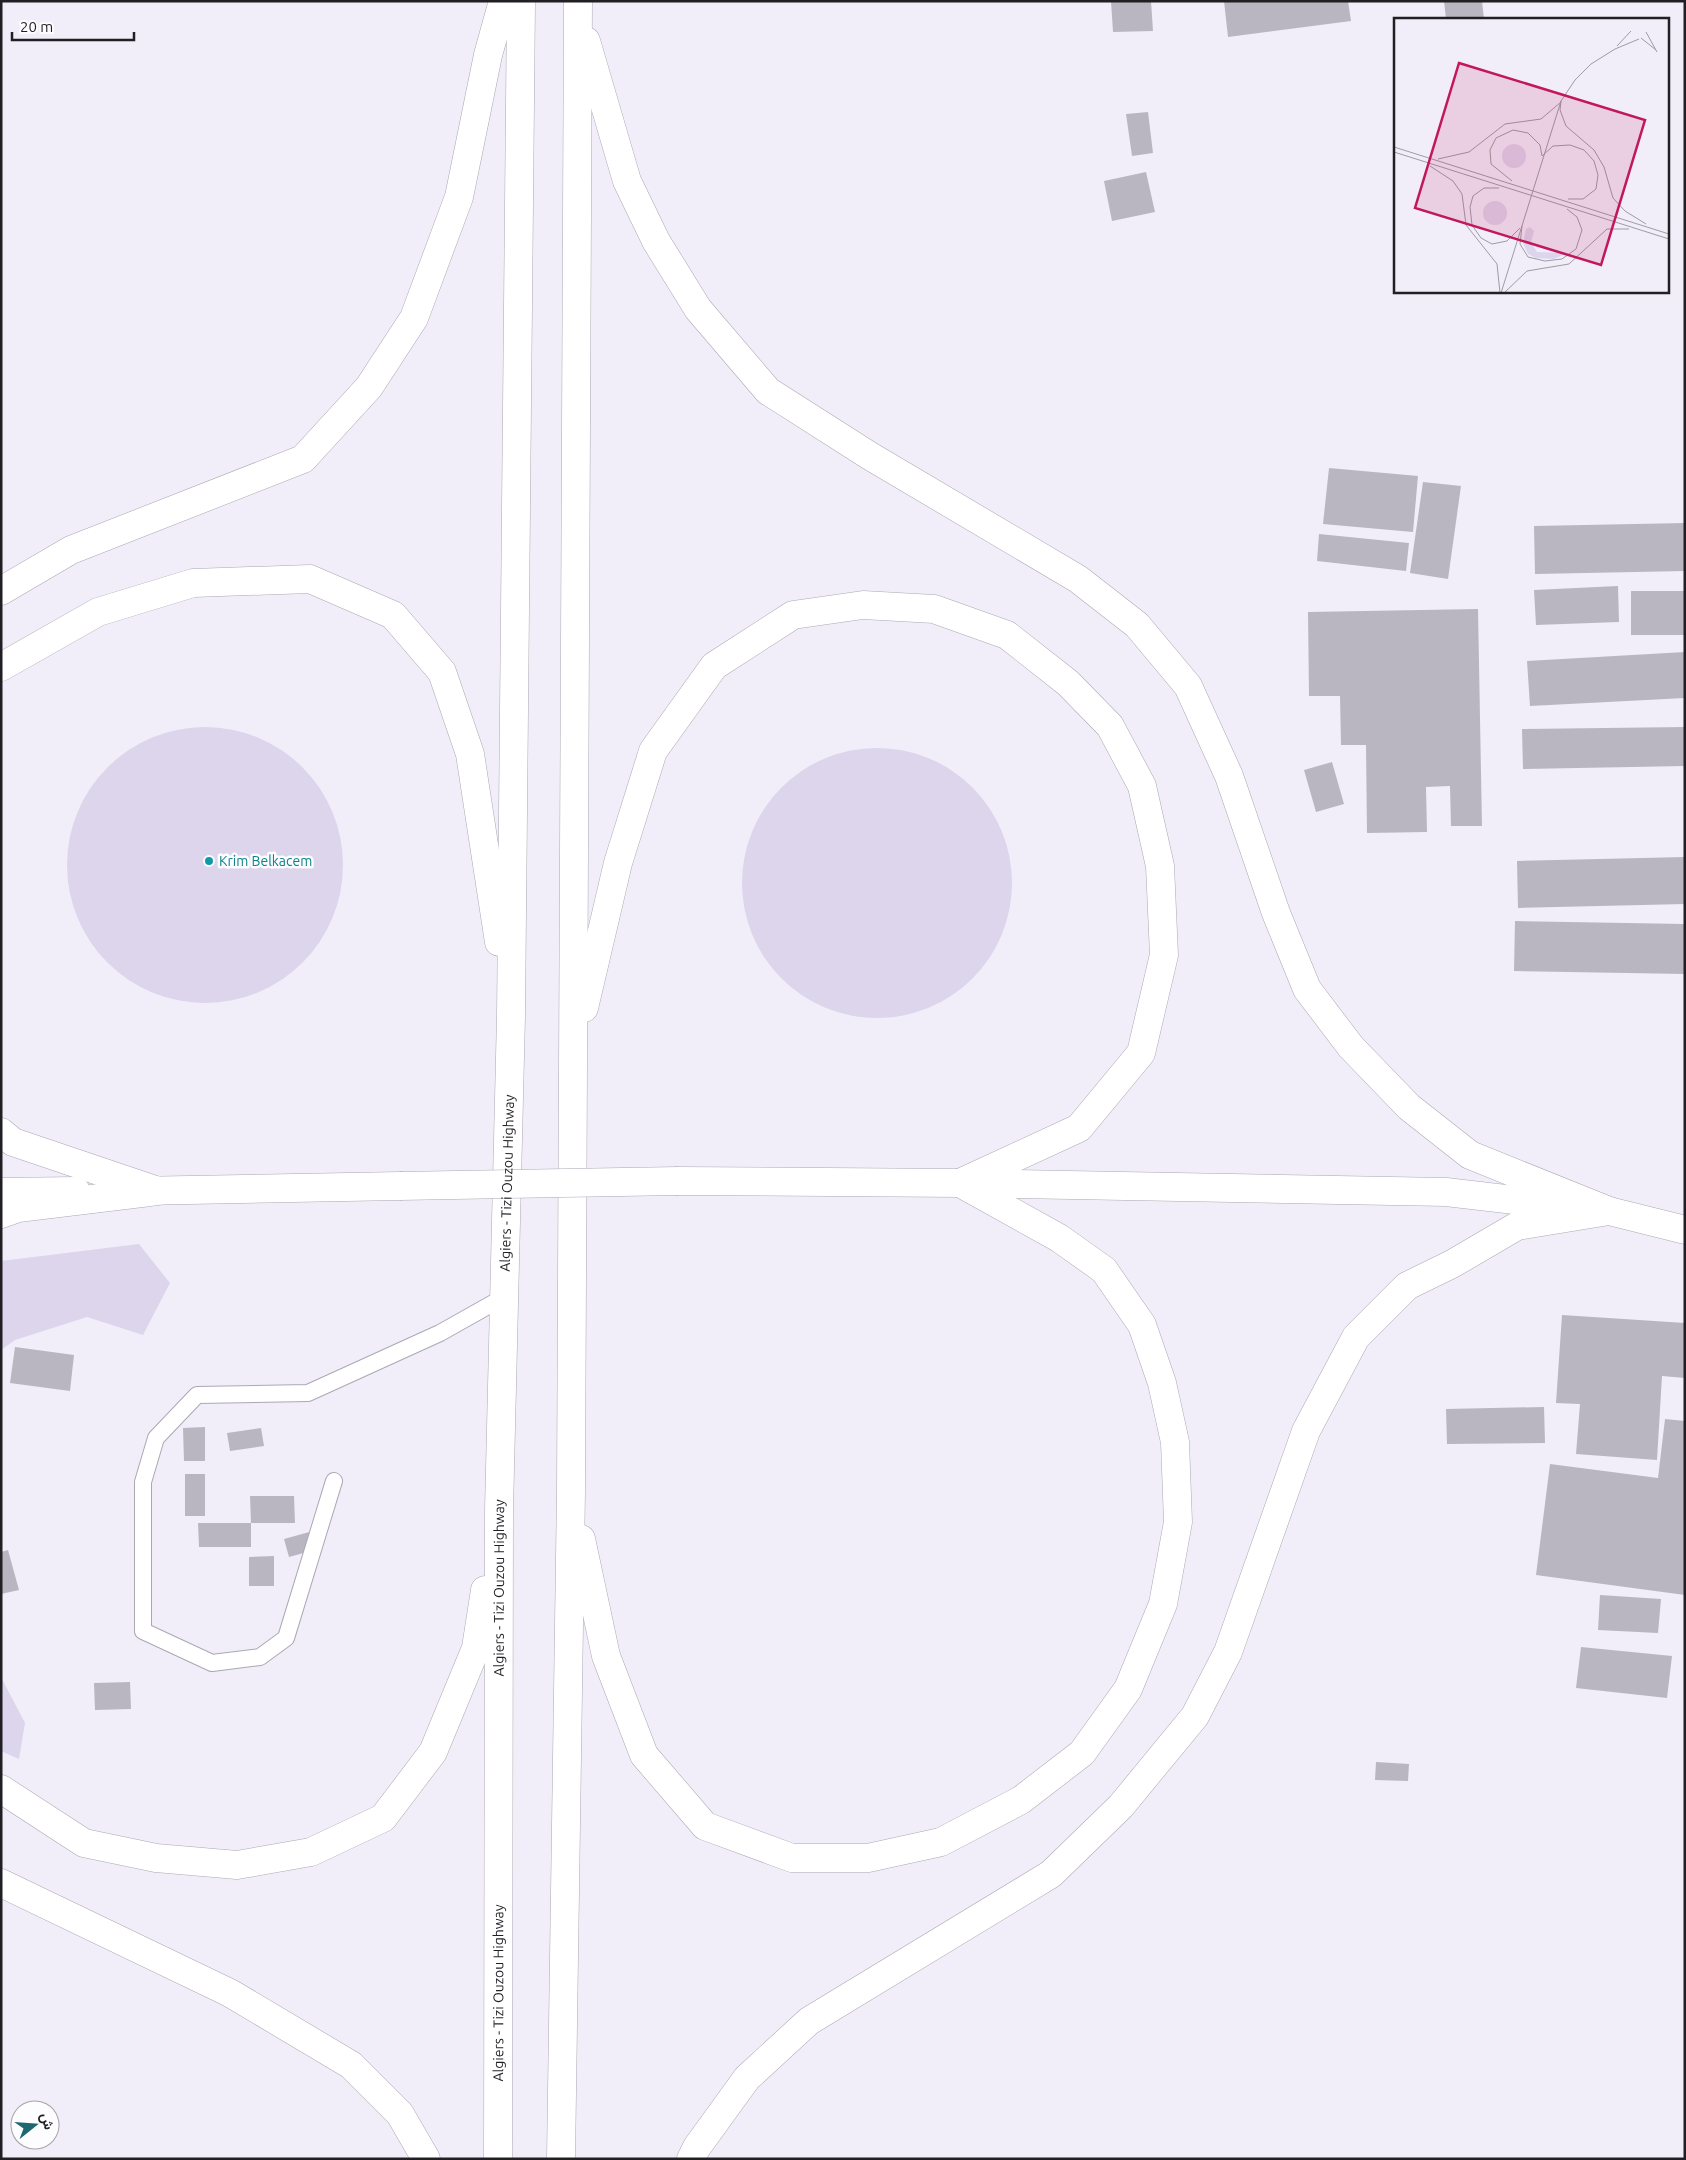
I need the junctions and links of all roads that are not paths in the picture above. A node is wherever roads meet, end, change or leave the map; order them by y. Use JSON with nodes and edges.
{"nodes":[{"id":1,"x":503,"y":1,"type":"edge"},
{"id":2,"x":521,"y":1,"type":"edge"},
{"id":3,"x":578,"y":7,"type":"edge"},
{"id":4,"x":1,"y":591,"type":"edge"},
{"id":5,"x":1,"y":667,"type":"edge"},
{"id":6,"x":511,"y":1016,"type":"junction"},
{"id":7,"x":573,"y":1056,"type":"junction"},
{"id":8,"x":1,"y":1132,"type":"edge"},
{"id":9,"x":960,"y":1183,"type":"junction"},
{"id":10,"x":158,"y":1191,"type":"junction"},
{"id":11,"x":1,"y":1192,"type":"edge"},
{"id":12,"x":1609,"y":1211,"type":"junction"},
{"id":13,"x":1,"y":1214,"type":"edge"},
{"id":14,"x":1685,"y":1230,"type":"edge"},
{"id":15,"x":504,"y":1296,"type":"junction"},
{"id":16,"x":334,"y":1481,"type":"dead end"},
{"id":17,"x":571,"y":1491,"type":"junction"},
{"id":18,"x":499,"y":1510,"type":"junction"},
{"id":19,"x":1,"y":1789,"type":"edge"},
{"id":20,"x":1,"y":1883,"type":"edge"},
{"id":21,"x":426,"y":2159,"type":"edge"},
{"id":22,"x":498,"y":2159,"type":"edge"},
{"id":23,"x":561,"y":2159,"type":"edge"},
{"id":24,"x":691,"y":2159,"type":"edge"}],
"edges":[{"from":1,"to":4,"type":"main road"},
{"from":2,"to":6,"type":"main road"},
{"from":3,"to":7,"type":"main road"},
{"from":3,"to":12,"type":"main road"},
{"from":5,"to":6,"type":"main road"},
{"from":6,"to":15,"type":"main road","name":"Algiers - Tizi Ouzou Highway"},
{"from":7,"to":9,"type":"main road"},
{"from":7,"to":17,"type":"main road"},
{"from":8,"to":10,"type":"main road"},
{"from":9,"to":10,"type":"main road","bridge":true},
{"from":9,"to":12,"type":"main road"},
{"from":9,"to":17,"type":"main road"},
{"from":10,"to":11,"type":"main road"},
{"from":10,"to":13,"type":"main road"},
{"from":12,"to":14,"type":"main road"},
{"from":12,"to":24,"type":"main road"},
{"from":15,"to":16,"type":"lane"},
{"from":15,"to":18,"type":"main road","name":"Algiers - Tizi Ouzou Highway"},
{"from":17,"to":23,"type":"main road"},
{"from":18,"to":19,"type":"main road"},
{"from":18,"to":22,"type":"main road","name":"Algiers - Tizi Ouzou Highway"},
{"from":20,"to":21,"type":"main road"}]}
